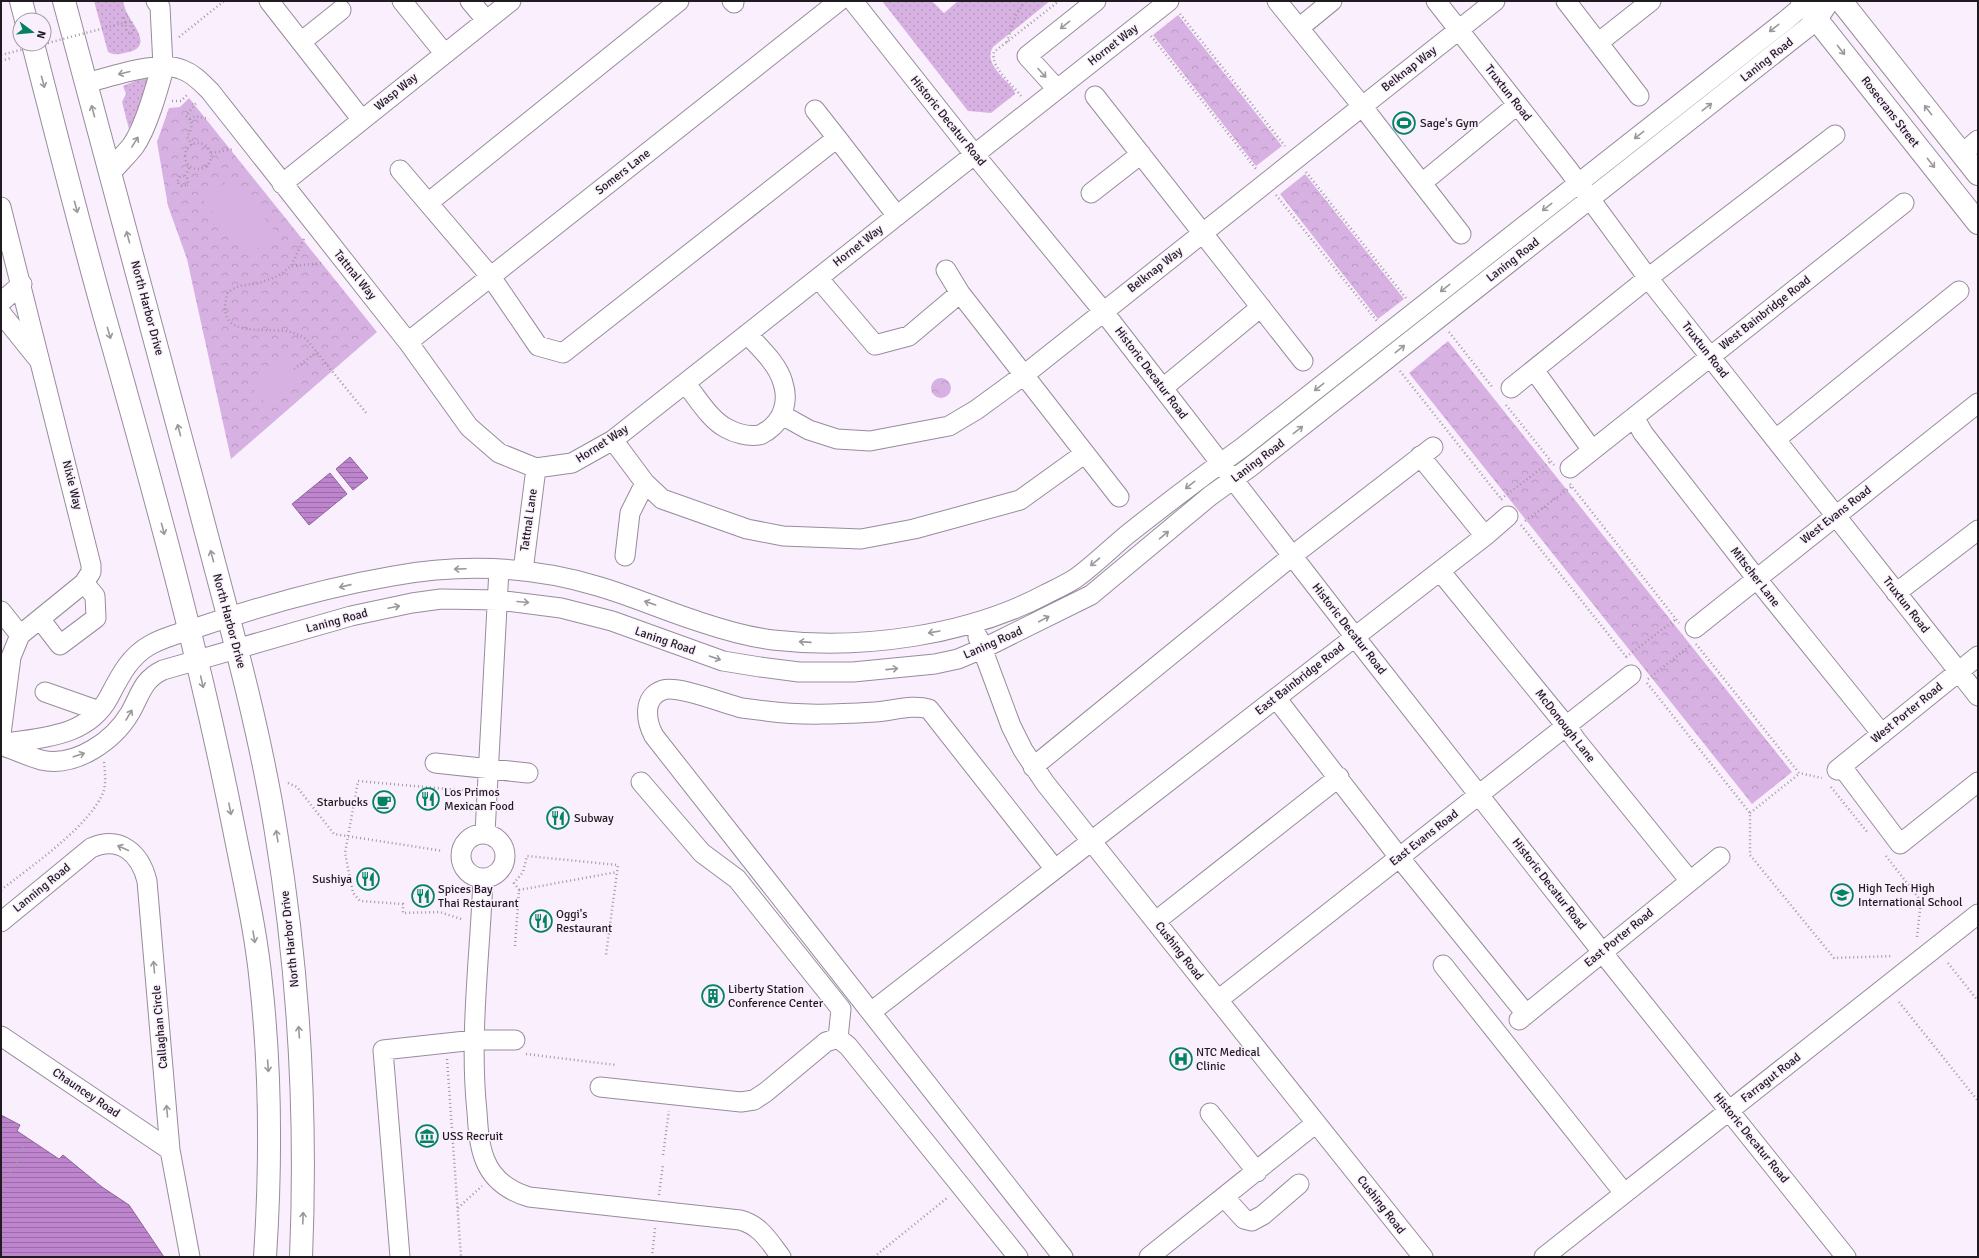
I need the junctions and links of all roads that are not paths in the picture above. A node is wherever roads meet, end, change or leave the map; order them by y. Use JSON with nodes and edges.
{"nodes":[{"id":1,"x":21,"y":1,"type":"edge"},
{"id":2,"x":64,"y":1,"type":"edge"},
{"id":3,"x":269,"y":1,"type":"edge"},
{"id":4,"x":402,"y":1,"type":"edge"},
{"id":5,"x":470,"y":1,"type":"edge"},
{"id":6,"x":511,"y":1,"type":"edge"},
{"id":7,"x":679,"y":1,"type":"edge"},
{"id":8,"x":838,"y":1,"type":"edge"},
{"id":9,"x":853,"y":1,"type":"edge"},
{"id":10,"x":1096,"y":1,"type":"edge"},
{"id":11,"x":1169,"y":1,"type":"edge"},
{"id":12,"x":1277,"y":1,"type":"edge"},
{"id":13,"x":1332,"y":1,"type":"edge"},
{"id":14,"x":1436,"y":1,"type":"edge"},
{"id":15,"x":1494,"y":1,"type":"edge"},
{"id":16,"x":1566,"y":1,"type":"edge"},
{"id":17,"x":1651,"y":1,"type":"edge"},
{"id":18,"x":1830,"y":1,"type":"edge"},
{"id":19,"x":1841,"y":1,"type":"edge"},
{"id":20,"x":161,"y":3,"type":"edge"},
{"id":21,"x":1810,"y":7,"type":"edge"},
{"id":22,"x":341,"y":10,"type":"dead end"},
{"id":23,"x":24,"y":12,"type":"edge"},
{"id":24,"x":486,"y":20,"type":"junction"},
{"id":25,"x":1299,"y":28,"type":"junction"},
{"id":26,"x":1459,"y":30,"type":"junction"},
{"id":27,"x":301,"y":42,"type":"junction"},
{"id":28,"x":1598,"y":43,"type":"junction"},
{"id":29,"x":35,"y":52,"type":"edge"},
{"id":30,"x":444,"y":53,"type":"junction"},
{"id":31,"x":172,"y":68,"type":"junction"},
{"id":32,"x":86,"y":83,"type":"junction"},
{"id":33,"x":1057,"y":89,"type":"junction"},
{"id":34,"x":1095,"y":96,"type":"dead end"},
{"id":35,"x":1639,"y":96,"type":"dead end"},
{"id":36,"x":1518,"y":105,"type":"junction"},
{"id":37,"x":1362,"y":106,"type":"junction"},
{"id":38,"x":815,"y":110,"type":"dead end"},
{"id":39,"x":362,"y":120,"type":"junction"},
{"id":40,"x":1835,"y":135,"type":"dead end"},
{"id":41,"x":837,"y":138,"type":"junction"},
{"id":42,"x":1970,"y":147,"type":"edge"},
{"id":43,"x":974,"y":154,"type":"junction"},
{"id":44,"x":1141,"y":154,"type":"junction"},
{"id":45,"x":400,"y":170,"type":"dead end"},
{"id":46,"x":110,"y":172,"type":"junction"},
{"id":47,"x":1978,"y":174,"type":"edge"},
{"id":48,"x":1422,"y":183,"type":"junction"},
{"id":49,"x":1578,"y":183,"type":"junction"},
{"id":50,"x":282,"y":184,"type":"junction"},
{"id":51,"x":1091,"y":193,"type":"dead end"},
{"id":52,"x":1589,"y":200,"type":"junction"},
{"id":53,"x":428,"y":203,"type":"junction"},
{"id":54,"x":1904,"y":203,"type":"dead end"},
{"id":55,"x":1,"y":207,"type":"edge"},
{"id":56,"x":897,"y":216,"type":"junction"},
{"id":57,"x":1978,"y":223,"type":"edge"},
{"id":58,"x":1202,"y":232,"type":"junction"},
{"id":59,"x":1461,"y":234,"type":"dead end"},
{"id":60,"x":946,"y":270,"type":"dead end"},
{"id":61,"x":491,"y":276,"type":"junction"},
{"id":62,"x":818,"y":278,"type":"junction"},
{"id":63,"x":1648,"y":278,"type":"junction"},
{"id":64,"x":22,"y":284,"type":"junction"},
{"id":65,"x":1959,"y":290,"type":"dead end"},
{"id":66,"x":960,"y":293,"type":"junction"},
{"id":67,"x":1,"y":302,"type":"edge"},
{"id":68,"x":1261,"y":307,"type":"junction"},
{"id":69,"x":1103,"y":311,"type":"junction"},
{"id":70,"x":1,"y":313,"type":"edge"},
{"id":71,"x":747,"y":334,"type":"junction"},
{"id":72,"x":408,"y":342,"type":"junction"},
{"id":73,"x":1710,"y":357,"type":"junction"},
{"id":74,"x":1303,"y":361,"type":"dead end"},
{"id":75,"x":41,"y":363,"type":"junction"},
{"id":76,"x":1534,"y":370,"type":"junction"},
{"id":77,"x":1024,"y":375,"type":"junction"},
{"id":78,"x":685,"y":383,"type":"junction"},
{"id":79,"x":1163,"y":388,"type":"junction"},
{"id":80,"x":1511,"y":388,"type":"dead end"},
{"id":81,"x":1978,"y":403,"type":"edge"},
{"id":82,"x":782,"y":415,"type":"junction"},
{"id":83,"x":1634,"y":417,"type":"junction"},
{"id":84,"x":1776,"y":439,"type":"junction"},
{"id":85,"x":613,"y":440,"type":"junction"},
{"id":86,"x":1592,"y":450,"type":"junction"},
{"id":87,"x":1084,"y":454,"type":"junction"},
{"id":88,"x":1221,"y":462,"type":"junction"},
{"id":89,"x":536,"y":468,"type":"junction"},
{"id":90,"x":1570,"y":477,"type":"road end"},
{"id":91,"x":1234,"y":479,"type":"junction"},
{"id":92,"x":645,"y":483,"type":"junction"},
{"id":93,"x":1119,"y":497,"type":"dead end"},
{"id":94,"x":1510,"y":513,"type":"road end"},
{"id":95,"x":1836,"y":514,"type":"junction"},
{"id":96,"x":1978,"y":530,"type":"edge"},
{"id":97,"x":1485,"y":536,"type":"junction"},
{"id":98,"x":625,"y":556,"type":"dead end"},
{"id":99,"x":1292,"y":556,"type":"junction"},
{"id":100,"x":499,"y":569,"type":"junction"},
{"id":101,"x":523,"y":571,"type":"junction"},
{"id":102,"x":1440,"y":571,"type":"junction"},
{"id":103,"x":1756,"y":578,"type":"junction"},
{"id":104,"x":84,"y":583,"type":"junction"},
{"id":105,"x":1896,"y":593,"type":"junction"},
{"id":106,"x":498,"y":600,"type":"junction"},
{"id":107,"x":1,"y":611,"type":"edge"},
{"id":108,"x":228,"y":617,"type":"junction"},
{"id":109,"x":40,"y":619,"type":"junction"},
{"id":110,"x":972,"y":624,"type":"junction"},
{"id":111,"x":190,"y":630,"type":"junction"},
{"id":112,"x":20,"y":635,"type":"junction"},
{"id":113,"x":1695,"y":635,"type":"road end"},
{"id":114,"x":1355,"y":636,"type":"junction"},
{"id":115,"x":984,"y":648,"type":"junction"},
{"id":116,"x":236,"y":650,"type":"junction"},
{"id":117,"x":1978,"y":656,"type":"edge"},
{"id":118,"x":198,"y":661,"type":"junction"},
{"id":119,"x":1958,"y":673,"type":"junction"},
{"id":120,"x":1638,"y":678,"type":"road end"},
{"id":121,"x":44,"y":692,"type":"dead end"},
{"id":122,"x":1978,"y":696,"type":"edge"},
{"id":123,"x":1276,"y":698,"type":"junction"},
{"id":124,"x":72,"y":702,"type":"junction"},
{"id":125,"x":99,"y":711,"type":"junction"},
{"id":126,"x":83,"y":725,"type":"junction"},
{"id":127,"x":1567,"y":727,"type":"junction"},
{"id":128,"x":1,"y":734,"type":"edge"},
{"id":129,"x":1882,"y":734,"type":"junction"},
{"id":130,"x":1,"y":745,"type":"edge"},
{"id":131,"x":100,"y":746,"type":"junction"},
{"id":132,"x":435,"y":763,"type":"dead end"},
{"id":133,"x":1033,"y":767,"type":"junction"},
{"id":134,"x":488,"y":769,"type":"junction"},
{"id":135,"x":528,"y":773,"type":"dead end"},
{"id":136,"x":1339,"y":777,"type":"junction"},
{"id":137,"x":641,"y":782,"type":"dead end"},
{"id":138,"x":1978,"y":782,"type":"edge"},
{"id":139,"x":1479,"y":795,"type":"junction"},
{"id":140,"x":485,"y":833,"type":"junction"},
{"id":141,"x":1091,"y":840,"type":"junction"},
{"id":142,"x":83,"y":854,"type":"joint"},
{"id":143,"x":1720,"y":856,"type":"dead end"},
{"id":144,"x":1399,"y":858,"type":"junction"},
{"id":145,"x":1054,"y":868,"type":"junction"},
{"id":146,"x":483,"y":879,"type":"junction"},
{"id":147,"x":1690,"y":881,"type":"junction"},
{"id":148,"x":1156,"y":921,"type":"junction"},
{"id":149,"x":1,"y":922,"type":"edge"},
{"id":150,"x":1975,"y":923,"type":"edge"},
{"id":151,"x":1602,"y":952,"type":"junction"},
{"id":152,"x":1443,"y":965,"type":"dead end"},
{"id":153,"x":1218,"y":1000,"type":"junction"},
{"id":154,"x":871,"y":1012,"type":"junction"},
{"id":155,"x":1,"y":1036,"type":"edge"},
{"id":156,"x":838,"y":1038,"type":"junction"},
{"id":157,"x":475,"y":1040,"type":"junction"},
{"id":158,"x":518,"y":1046,"type":"road end"},
{"id":159,"x":600,"y":1087,"type":"dead end"},
{"id":160,"x":1729,"y":1111,"type":"junction"},
{"id":161,"x":1210,"y":1114,"type":"dead end"},
{"id":162,"x":1316,"y":1123,"type":"junction"},
{"id":163,"x":170,"y":1150,"type":"junction"},
{"id":164,"x":1257,"y":1172,"type":"junction"},
{"id":165,"x":1299,"y":1184,"type":"dead end"},
{"id":166,"x":1624,"y":1193,"type":"junction"},
{"id":167,"x":1224,"y":1197,"type":"junction"},
{"id":168,"x":190,"y":1257,"type":"edge"},
{"id":169,"x":265,"y":1257,"type":"edge"},
{"id":170,"x":301,"y":1257,"type":"edge"},
{"id":171,"x":400,"y":1257,"type":"edge"},
{"id":172,"x":781,"y":1257,"type":"edge"},
{"id":173,"x":1018,"y":1257,"type":"edge"},
{"id":174,"x":1063,"y":1257,"type":"edge"},
{"id":175,"x":1149,"y":1257,"type":"edge"},
{"id":176,"x":1423,"y":1257,"type":"edge"},
{"id":177,"x":1544,"y":1257,"type":"edge"},
{"id":178,"x":1846,"y":1257,"type":"edge"}],
"edges":[{"from":1,"to":23,"type":"main road"},
{"from":2,"to":32,"type":"main road","name":"North Harbor Drive"},
{"from":3,"to":27,"type":"street"},
{"from":4,"to":30,"type":"street"},
{"from":5,"to":24,"type":"street"},
{"from":6,"to":24,"type":"street","name":"Wasp Way"},
{"from":7,"to":53,"type":"street"},
{"from":8,"to":61,"type":"street","name":"Somers Lane"},
{"from":9,"to":43,"type":"street","name":"Historic Decatur Road"},
{"from":10,"to":33,"type":"street","one_way":true},
{"from":11,"to":33,"type":"street","name":"Hornet Way"},
{"from":12,"to":25,"type":"street"},
{"from":13,"to":25,"type":"street"},
{"from":14,"to":26,"type":"street","name":"Truxtun Road"},
{"from":15,"to":26,"type":"street","name":"Belknap Way"},
{"from":16,"to":28,"type":"street"},
{"from":17,"to":28,"type":"street"},
{"from":18,"to":21,"type":"street","name":"Laning Road"},
{"from":42,"to":19,"type":"main road","one_way":true},
{"from":20,"to":31,"type":"street"},
{"from":21,"to":49,"type":"street","name":"Laning Road","one_way":true},
{"from":52,"to":21,"type":"street","name":"Laning Road","one_way":true},
{"from":21,"to":57,"type":"main road","name":"Rosecrans Street","one_way":true},
{"from":22,"to":27,"type":"street"},
{"from":24,"to":30,"type":"street","name":"Wasp Way"},
{"from":25,"to":37,"type":"street"},
{"from":26,"to":36,"type":"street","name":"Truxtun Road"},
{"from":26,"to":37,"type":"street","name":"Belknap Way"},
{"from":27,"to":39,"type":"street"},
{"from":28,"to":35,"type":"street"},
{"from":29,"to":111,"type":"main road","one_way":true},
{"from":30,"to":39,"type":"street","name":"Wasp Way"},
{"from":31,"to":32,"type":"street","one_way":true},
{"from":46,"to":31,"type":"main road","one_way":true},
{"from":31,"to":50,"type":"street","name":"Tattnal Way"},
{"from":46,"to":32,"type":"main road","name":"North Harbor Drive","one_way":true},
{"from":33,"to":43,"type":"street","name":"Hornet Way"},
{"from":34,"to":44,"type":"street"},
{"from":36,"to":48,"type":"street"},
{"from":36,"to":49,"type":"street","name":"Truxtun Road"},
{"from":37,"to":48,"type":"street"},
{"from":37,"to":58,"type":"street","name":"Belknap Way"},
{"from":38,"to":41,"type":"street"},
{"from":39,"to":50,"type":"street","name":"Wasp Way"},
{"from":40,"to":63,"type":"street"},
{"from":41,"to":56,"type":"street"},
{"from":41,"to":61,"type":"street"},
{"from":42,"to":47,"type":"main road"},
{"from":43,"to":56,"type":"street","name":"Hornet Way"},
{"from":43,"to":69,"type":"street","name":"Historic Decatur Road"},
{"from":44,"to":51,"type":"street"},
{"from":44,"to":58,"type":"street"},
{"from":45,"to":53,"type":"street"},
{"from":108,"to":46,"type":"main road","name":"North Harbor Drive","one_way":true},
{"from":48,"to":59,"type":"street"},
{"from":49,"to":52,"type":"street","name":"Truxtun Road"},
{"from":49,"to":88,"type":"street","name":"Laning Road","one_way":true},
{"from":50,"to":72,"type":"street","name":"Tattnal Way"},
{"from":52,"to":63,"type":"street","name":"Truxtun Road"},
{"from":91,"to":52,"type":"street","name":"Laning Road","one_way":true},
{"from":53,"to":61,"type":"street"},
{"from":54,"to":73,"type":"street","name":"West Bainbridge Road"},
{"from":55,"to":64,"type":"street","name":"Nixie Way"},
{"from":56,"to":62,"type":"street","name":"Hornet Way"},
{"from":58,"to":68,"type":"street"},
{"from":58,"to":69,"type":"street","name":"Belknap Way"},
{"from":60,"to":66,"type":"street"},
{"from":61,"to":72,"type":"street","name":"Somers Lane"},
{"from":62,"to":66,"type":"street"},
{"from":62,"to":71,"type":"street","name":"Hornet Way"},
{"from":63,"to":73,"type":"street","name":"Truxtun Road"},
{"from":63,"to":76,"type":"street"},
{"from":64,"to":67,"type":"street"},
{"from":64,"to":75,"type":"street","name":"Nixie Way"},
{"from":65,"to":84,"type":"street"},
{"from":66,"to":77,"type":"street"},
{"from":68,"to":74,"type":"street"},
{"from":68,"to":79,"type":"street"},
{"from":69,"to":77,"type":"street","name":"Belknap Way"},
{"from":69,"to":79,"type":"street","name":"Historic Decatur Road"},
{"from":70,"to":75,"type":"street"},
{"from":71,"to":78,"type":"street","name":"Hornet Way"},
{"from":71,"to":82,"type":"street"},
{"from":72,"to":89,"type":"street","name":"Tattnal Way"},
{"from":73,"to":83,"type":"street","name":"West Bainbridge Road"},
{"from":73,"to":84,"type":"street","name":"Truxtun Road"},
{"from":75,"to":104,"type":"street","name":"Nixie Way"},
{"from":76,"to":80,"type":"street"},
{"from":76,"to":86,"type":"street"},
{"from":77,"to":82,"type":"street","name":"Belknap Way"},
{"from":77,"to":87,"type":"street"},
{"from":78,"to":82,"type":"street"},
{"from":78,"to":85,"type":"street","name":"Hornet Way"},
{"from":79,"to":88,"type":"street","name":"Historic Decatur Road"},
{"from":81,"to":95,"type":"street","name":"West Evans Road"},
{"from":83,"to":86,"type":"street","name":"West Bainbridge Road"},
{"from":83,"to":103,"type":"street","name":"Mitscher Lane"},
{"from":84,"to":95,"type":"street","name":"Truxtun Road"},
{"from":85,"to":89,"type":"street","name":"Hornet Way"},
{"from":85,"to":92,"type":"street"},
{"from":86,"to":90,"type":"street","name":"West Bainbridge Road"},
{"from":87,"to":92,"type":"street"},
{"from":87,"to":93,"type":"street"},
{"from":88,"to":91,"type":"street","name":"Historic Decatur Road"},
{"from":88,"to":110,"type":"street","name":"Laning Road","one_way":true},
{"from":89,"to":101,"type":"street","name":"Tattnal Lane"},
{"from":91,"to":99,"type":"street","name":"Historic Decatur Road"},
{"from":115,"to":91,"type":"street","name":"Laning Road","one_way":true},
{"from":92,"to":98,"type":"street"},
{"from":94,"to":97,"type":"street","name":"East Bainbridge Road"},
{"from":95,"to":103,"type":"street","name":"West Evans Road"},
{"from":95,"to":105,"type":"street","name":"Truxtun Road"},
{"from":96,"to":105,"type":"street"},
{"from":97,"to":99,"type":"street"},
{"from":97,"to":102,"type":"street","name":"East Bainbridge Road"},
{"from":99,"to":114,"type":"street","name":"Historic Decatur Road"},
{"from":99,"to":133,"type":"street"},
{"from":100,"to":101,"type":"street","name":"Laning Road"},
{"from":100,"to":106,"type":"street"},
{"from":100,"to":108,"type":"street","name":"Laning Road","one_way":true},
{"from":110,"to":101,"type":"street","name":"Laning Road","one_way":true},
{"from":102,"to":114,"type":"street","name":"East Bainbridge Road"},
{"from":102,"to":127,"type":"street","name":"McDonough Lane"},
{"from":103,"to":113,"type":"street","name":"West Evans Road"},
{"from":103,"to":129,"type":"street","name":"Mitscher Lane"},
{"from":104,"to":109,"type":"street"},
{"from":104,"to":109,"type":"street"},
{"from":105,"to":119,"type":"street","name":"Truxtun Road"},
{"from":106,"to":115,"type":"street","name":"Laning Road","one_way":true},
{"from":116,"to":106,"type":"street","name":"Laning Road","one_way":true},
{"from":106,"to":134,"type":"street"},
{"from":107,"to":112,"type":"street"},
{"from":108,"to":111,"type":"street","name":"Laning Road"},
{"from":108,"to":116,"type":"main road","name":"North Harbor Drive"},
{"from":109,"to":112,"type":"street"},
{"from":110,"to":115,"type":"street","name":"Cushing Road"},
{"from":111,"to":118,"type":"main road"},
{"from":111,"to":125,"type":"street","name":"Laning Road"},
{"from":112,"to":128,"type":"street"},
{"from":114,"to":123,"type":"street","name":"East Bainbridge Road"},
{"from":114,"to":139,"type":"street","name":"Historic Decatur Road"},
{"from":115,"to":133,"type":"street","name":"Cushing Road"},
{"from":116,"to":118,"type":"street","name":"Laning Road"},
{"from":170,"to":116,"type":"main road","name":"North Harbor Drive","one_way":true},
{"from":117,"to":119,"type":"street","name":"West Porter Road"},
{"from":131,"to":118,"type":"street","name":"Laning Road","one_way":true},
{"from":118,"to":169,"type":"main road","one_way":true},
{"from":119,"to":122,"type":"street","name":"Truxtun Road"},
{"from":119,"to":129,"type":"street","name":"West Porter Road"},
{"from":120,"to":127,"type":"street","name":"East Evans Road"},
{"from":121,"to":124,"type":"street"},
{"from":123,"to":136,"type":"street"},
{"from":123,"to":141,"type":"street","name":"East Bainbridge Road"},
{"from":124,"to":125,"type":"street"},
{"from":124,"to":126,"type":"street"},
{"from":125,"to":126,"type":"street","name":"Laning Road"},
{"from":126,"to":130,"type":"street","name":"Laning Road"},
{"from":126,"to":131,"type":"street"},
{"from":127,"to":139,"type":"street","name":"East Evans Road"},
{"from":127,"to":147,"type":"street","name":"McDonough Lane"},
{"from":129,"to":138,"type":"street","name":"West Porter Road"},
{"from":130,"to":131,"type":"street","name":"Laning Road","one_way":true},
{"from":132,"to":134,"type":"street"},
{"from":133,"to":141,"type":"street","name":"Cushing Road"},
{"from":134,"to":135,"type":"street"},
{"from":134,"to":140,"type":"street"},
{"from":136,"to":144,"type":"street"},
{"from":136,"to":148,"type":"street"},
{"from":137,"to":156,"type":"street"},
{"from":139,"to":144,"type":"street","name":"East Evans Road"},
{"from":139,"to":151,"type":"street","name":"Historic Decatur Road"},
{"from":140,"to":146,"type":"street"},
{"from":140,"to":146,"type":"street"},
{"from":141,"to":145,"type":"street","name":"East Bainbridge Road"},
{"from":141,"to":148,"type":"street","name":"Cushing Road"},
{"from":142,"to":149,"type":"street","name":"Lanning Road"},
{"from":163,"to":142,"type":"street","name":"Callaghan Circle","one_way":true},
{"from":143,"to":147,"type":"street","name":"East Porter Road"},
{"from":144,"to":151,"type":"street","name":"East Porter Road"},
{"from":144,"to":153,"type":"street","name":"East Evans Road"},
{"from":145,"to":154,"type":"street","name":"East Bainbridge Road"},
{"from":145,"to":154,"type":"street"},
{"from":146,"to":157,"type":"street"},
{"from":147,"to":151,"type":"street","name":"East Porter Road"},
{"from":148,"to":153,"type":"street","name":"Cushing Road"},
{"from":150,"to":160,"type":"street","name":"Farragut Road"},
{"from":151,"to":160,"type":"street","name":"Historic Decatur Road"},
{"from":152,"to":166,"type":"street"},
{"from":153,"to":162,"type":"street","name":"Cushing Road"},
{"from":154,"to":174,"type":"street"},
{"from":155,"to":163,"type":"street","name":"Chauncey Road"},
{"from":156,"to":159,"type":"street"},
{"from":156,"to":173,"type":"street"},
{"from":157,"to":158,"type":"street"},
{"from":157,"to":171,"type":"street"},
{"from":157,"to":172,"type":"street"},
{"from":160,"to":166,"type":"street","name":"Farragut Road"},
{"from":160,"to":178,"type":"street","name":"Historic Decatur Road"},
{"from":161,"to":164,"type":"street"},
{"from":162,"to":164,"type":"street"},
{"from":162,"to":176,"type":"street","name":"Cushing Road"},
{"from":163,"to":168,"type":"street","name":"Callaghan Circle"},
{"from":164,"to":167,"type":"street"},
{"from":165,"to":167,"type":"street"},
{"from":166,"to":177,"type":"street","name":"Farragut Road"},
{"from":167,"to":175,"type":"street"}]}
